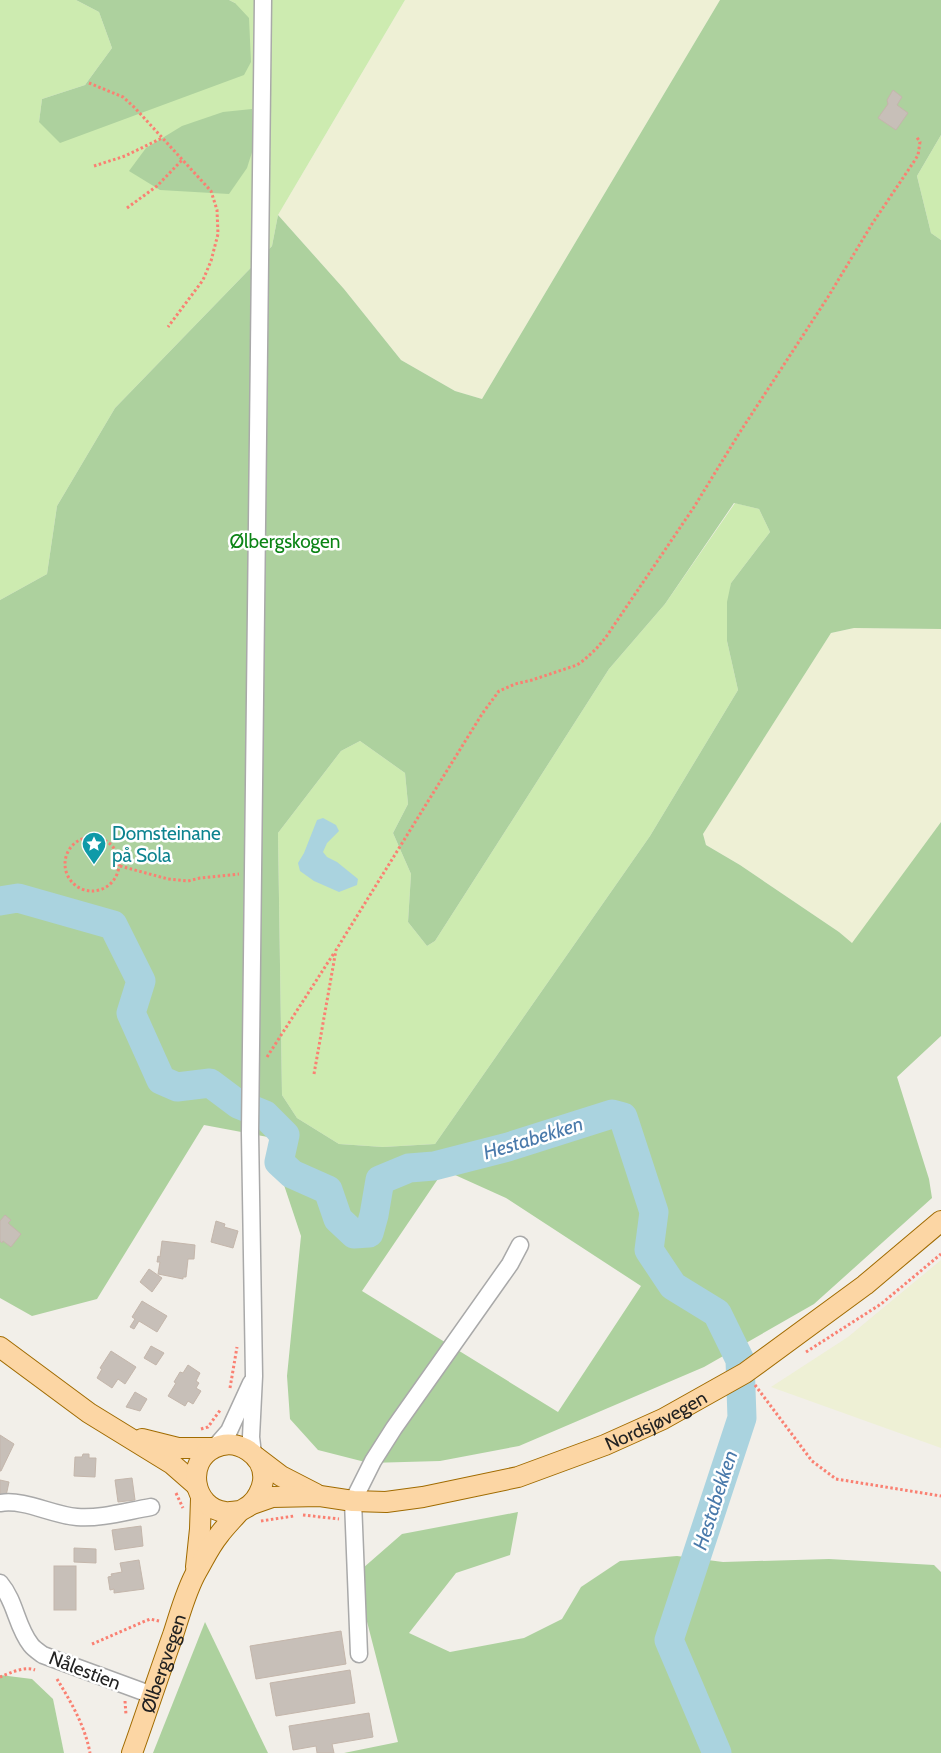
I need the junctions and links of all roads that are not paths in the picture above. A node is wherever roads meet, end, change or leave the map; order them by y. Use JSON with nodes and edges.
{"nodes":[{"id":1,"x":263,"y":0,"type":"edge"},
{"id":2,"x":941,"y":1221,"type":"edge"},
{"id":3,"x":520,"y":1245,"type":"dead end"},
{"id":4,"x":0,"y":1347,"type":"edge"},
{"id":5,"x":254,"y":1376,"type":"junction"},
{"id":6,"x":126,"y":1435,"type":"junction"},
{"id":7,"x":214,"y":1448,"type":"junction"},
{"id":8,"x":254,"y":1455,"type":"junction"},
{"id":9,"x":198,"y":1492,"type":"junction"},
{"id":10,"x":320,"y":1496,"type":"junction"},
{"id":11,"x":353,"y":1501,"type":"junction"},
{"id":12,"x":0,"y":1503,"type":"edge"},
{"id":13,"x":151,"y":1507,"type":"dead end"},
{"id":14,"x":246,"y":1507,"type":"junction"},
{"id":15,"x":195,"y":1574,"type":"junction"},
{"id":16,"x":0,"y":1583,"type":"edge"},
{"id":17,"x":359,"y":1654,"type":"dead end"},
{"id":18,"x":152,"y":1695,"type":"junction"},
{"id":19,"x":132,"y":1753,"type":"edge"}],
"edges":[{"from":1,"to":5,"type":"street"},
{"from":2,"to":11,"type":"main road","name":"Nordsjøvegen"},
{"from":3,"to":11,"type":"street"},
{"from":4,"to":6,"type":"main road"},
{"from":5,"to":7,"type":"street"},
{"from":5,"to":8,"type":"street"},
{"from":6,"to":7,"type":"main road"},
{"from":6,"to":9,"type":"main road"},
{"from":7,"to":8,"type":"main road"},
{"from":7,"to":9,"type":"main road"},
{"from":8,"to":10,"type":"main road","name":"Nordsjøvegen"},
{"from":8,"to":14,"type":"main road"},
{"from":9,"to":14,"type":"main road"},
{"from":9,"to":15,"type":"main road","name":"Ølbergvegen"},
{"from":10,"to":11,"type":"main road","name":"Nordsjøvegen"},
{"from":10,"to":14,"type":"main road","name":"Nordsjøvegen"},
{"from":11,"to":17,"type":"street"},
{"from":12,"to":13,"type":"street"},
{"from":14,"to":15,"type":"main road","name":"Ølbergvegen"},
{"from":15,"to":18,"type":"main road","name":"Ølbergvegen"},
{"from":16,"to":18,"type":"street","name":"Nålestien"},
{"from":18,"to":19,"type":"main road","name":"Ølbergvegen"}]}
